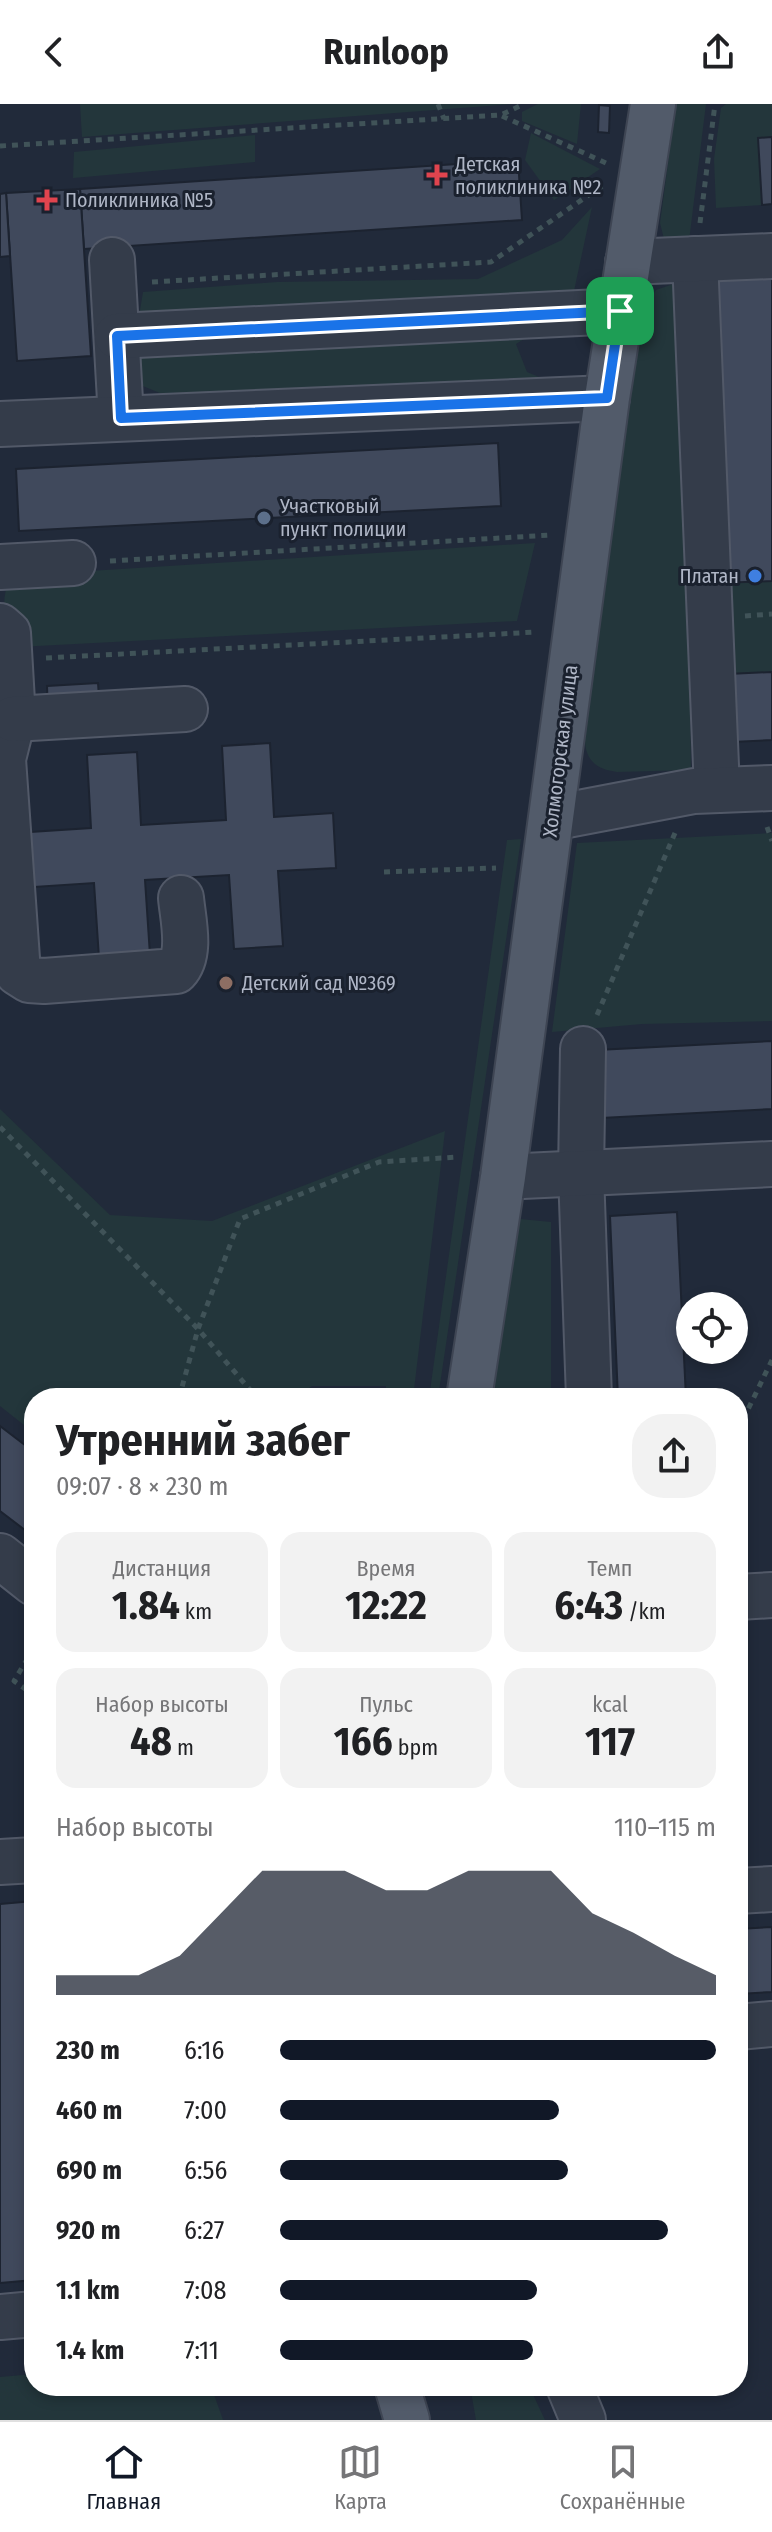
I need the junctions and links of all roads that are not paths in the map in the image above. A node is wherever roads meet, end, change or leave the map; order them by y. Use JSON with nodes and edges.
{"nodes":[{"id":1,"x":653,"y":104,"type":"edge"},
{"id":2,"x":772,"y":256,"type":"edge"},
{"id":3,"x":695,"y":259,"type":"junction"},
{"id":4,"x":112,"y":260,"type":"road end"},
{"id":5,"x":628,"y":262,"type":"junction"},
{"id":6,"x":620,"y":311,"type":"junction"},
{"id":7,"x":117,"y":336,"type":"junction"},
{"id":8,"x":607,"y":398,"type":"junction"},
{"id":9,"x":121,"y":418,"type":"junction"},
{"id":10,"x":0,"y":424,"type":"edge"},
{"id":11,"x":73,"y":563,"type":"road end"},
{"id":12,"x":0,"y":567,"type":"edge"},
{"id":13,"x":5,"y":643,"type":"edge"},
{"id":14,"x":185,"y":709,"type":"dead end"},
{"id":15,"x":13,"y":719,"type":"junction"},
{"id":16,"x":772,"y":788,"type":"edge"},
{"id":17,"x":705,"y":791,"type":"junction"},
{"id":18,"x":552,"y":818,"type":"junction"},
{"id":19,"x":181,"y":898,"type":"dead end"},
{"id":20,"x":583,"y":1049,"type":"road end"},
{"id":21,"x":772,"y":1164,"type":"edge"},
{"id":22,"x":581,"y":1173,"type":"junction"},
{"id":23,"x":503,"y":1177,"type":"junction"},
{"id":24,"x":471,"y":1388,"type":"edge"},
{"id":25,"x":589,"y":1388,"type":"edge"},
{"id":26,"x":0,"y":1556,"type":"edge"},
{"id":27,"x":24,"y":1575,"type":"edge"},
{"id":28,"x":772,"y":1595,"type":"edge"},
{"id":29,"x":748,"y":1596,"type":"edge"},
{"id":30,"x":24,"y":1861,"type":"edge"},
{"id":31,"x":0,"y":1862,"type":"edge"},
{"id":32,"x":772,"y":1889,"type":"edge"},
{"id":33,"x":748,"y":1890,"type":"edge"},
{"id":34,"x":772,"y":2024,"type":"edge"},
{"id":35,"x":748,"y":2026,"type":"edge"},
{"id":36,"x":24,"y":2315,"type":"edge"},
{"id":37,"x":0,"y":2317,"type":"edge"},
{"id":38,"x":400,"y":2396,"type":"edge"},
{"id":39,"x":573,"y":2396,"type":"edge"},
{"id":40,"x":407,"y":2420,"type":"edge"},
{"id":41,"x":583,"y":2420,"type":"edge"}],
"edges":[{"from":1,"to":5,"type":"main road","name":"Холмогорская улица"},
{"from":2,"to":3,"type":"street"},
{"from":3,"to":5,"type":"street"},
{"from":3,"to":17,"type":"street"},
{"from":4,"to":7,"type":"street"},
{"from":5,"to":6,"type":"main road","name":"Холмогорская улица"},
{"from":6,"to":7,"type":"street"},
{"from":6,"to":8,"type":"main road","name":"Холмогорская улица"},
{"from":7,"to":9,"type":"street"},
{"from":8,"to":9,"type":"street"},
{"from":8,"to":18,"type":"main road","name":"Холмогорская улица"},
{"from":9,"to":10,"type":"street"},
{"from":11,"to":12,"type":"street"},
{"from":13,"to":15,"type":"street"},
{"from":14,"to":15,"type":"street"},
{"from":15,"to":19,"type":"street"},
{"from":16,"to":17,"type":"street"},
{"from":17,"to":18,"type":"street"},
{"from":18,"to":23,"type":"main road","name":"Холмогорская улица"},
{"from":20,"to":22,"type":"street"},
{"from":21,"to":22,"type":"street"},
{"from":22,"to":23,"type":"street"},
{"from":22,"to":25,"type":"street"},
{"from":23,"to":24,"type":"main road","name":"Холмогорская улица"},
{"from":26,"to":27,"type":"street"},
{"from":28,"to":29,"type":"street"},
{"from":30,"to":31,"type":"street"},
{"from":32,"to":33,"type":"street"},
{"from":34,"to":35,"type":"street"},
{"from":36,"to":37,"type":"street"},
{"from":38,"to":40,"type":"main road"},
{"from":39,"to":41,"type":"street"}]}
